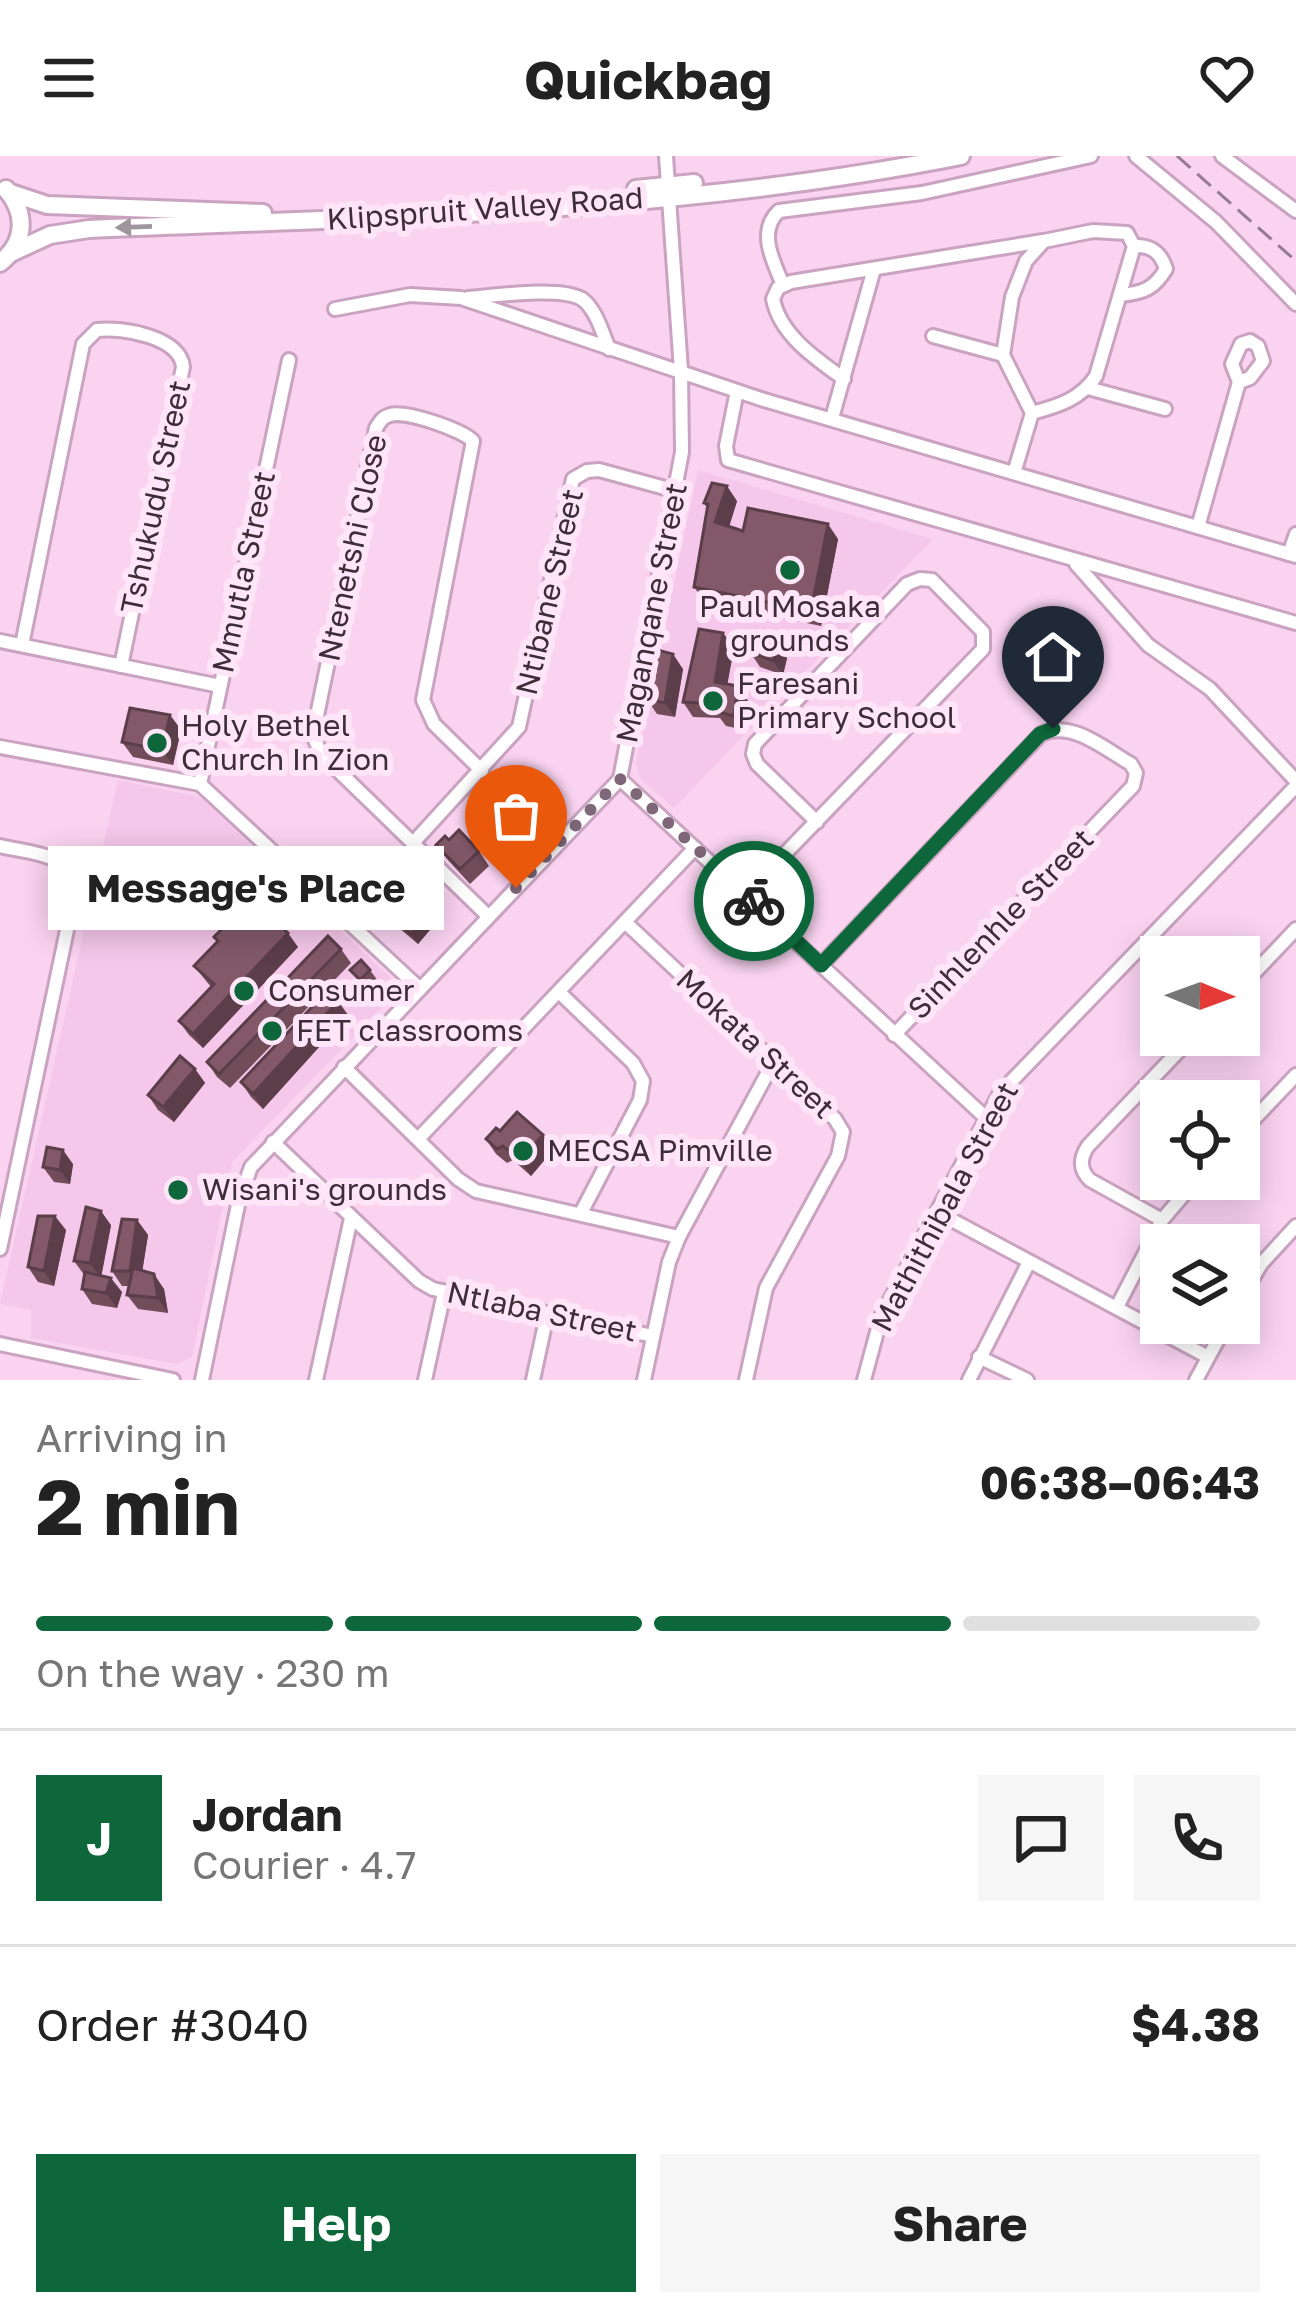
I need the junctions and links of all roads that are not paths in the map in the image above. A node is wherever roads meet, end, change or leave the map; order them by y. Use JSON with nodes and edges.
{"nodes":[{"id":1,"x":666,"y":156,"type":"edge"},
{"id":2,"x":923,"y":156,"type":"edge"},
{"id":3,"x":961,"y":156,"type":"edge"},
{"id":4,"x":1091,"y":156,"type":"edge"},
{"id":5,"x":1136,"y":156,"type":"edge"},
{"id":6,"x":1222,"y":156,"type":"edge"},
{"id":7,"x":4,"y":189,"type":"edge"},
{"id":8,"x":669,"y":192,"type":"junction"},
{"id":9,"x":1296,"y":211,"type":"edge"},
{"id":10,"x":1044,"y":241,"type":"junction"},
{"id":11,"x":1135,"y":247,"type":"junction"},
{"id":12,"x":6,"y":258,"type":"edge"},
{"id":13,"x":874,"y":268,"type":"junction"},
{"id":14,"x":783,"y":285,"type":"junction"},
{"id":15,"x":1120,"y":295,"type":"junction"},
{"id":16,"x":461,"y":298,"type":"junction"},
{"id":17,"x":1296,"y":304,"type":"edge"},
{"id":18,"x":335,"y":309,"type":"dead end"},
{"id":19,"x":933,"y":336,"type":"dead end"},
{"id":20,"x":609,"y":349,"type":"junction"},
{"id":21,"x":1003,"y":355,"type":"junction"},
{"id":22,"x":290,"y":360,"type":"dead end"},
{"id":23,"x":681,"y":370,"type":"junction"},
{"id":24,"x":844,"y":380,"type":"junction"},
{"id":25,"x":1239,"y":382,"type":"dead end"},
{"id":26,"x":1088,"y":388,"type":"junction"},
{"id":27,"x":737,"y":391,"type":"junction"},
{"id":28,"x":1165,"y":409,"type":"dead end"},
{"id":29,"x":1032,"y":413,"type":"junction"},
{"id":30,"x":832,"y":418,"type":"junction"},
{"id":31,"x":1014,"y":473,"type":"junction"},
{"id":32,"x":676,"y":491,"type":"junction"},
{"id":33,"x":1198,"y":527,"type":"junction"},
{"id":34,"x":1296,"y":534,"type":"edge"},
{"id":35,"x":1293,"y":555,"type":"edge"},
{"id":36,"x":1074,"y":561,"type":"junction"},
{"id":37,"x":1296,"y":623,"type":"edge"},
{"id":38,"x":0,"y":640,"type":"edge"},
{"id":39,"x":22,"y":645,"type":"junction"},
{"id":40,"x":122,"y":666,"type":"junction"},
{"id":41,"x":220,"y":686,"type":"junction"},
{"id":42,"x":0,"y":750,"type":"edge"},
{"id":43,"x":482,"y":771,"type":"junction"},
{"id":44,"x":620,"y":779,"type":"junction"},
{"id":45,"x":200,"y":784,"type":"junction"},
{"id":46,"x":1296,"y":784,"type":"edge"},
{"id":47,"x":817,"y":822,"type":"junction"},
{"id":48,"x":413,"y":843,"type":"junction"},
{"id":49,"x":0,"y":846,"type":"edge"},
{"id":50,"x":695,"y":848,"type":"junction"},
{"id":51,"x":746,"y":894,"type":"junction"},
{"id":52,"x":488,"y":916,"type":"junction"},
{"id":53,"x":625,"y":922,"type":"junction"},
{"id":54,"x":1294,"y":934,"type":"edge"},
{"id":55,"x":821,"y":965,"type":"junction"},
{"id":56,"x":1260,"y":967,"type":"edge"},
{"id":57,"x":419,"y":988,"type":"junction"},
{"id":58,"x":560,"y":993,"type":"junction"},
{"id":59,"x":894,"y":1035,"type":"junction"},
{"id":60,"x":1174,"y":1056,"type":"edge"},
{"id":61,"x":773,"y":1063,"type":"junction"},
{"id":62,"x":344,"y":1067,"type":"junction"},
{"id":63,"x":1296,"y":1075,"type":"edge"},
{"id":64,"x":1260,"y":1113,"type":"edge"},
{"id":65,"x":986,"y":1118,"type":"junction"},
{"id":66,"x":419,"y":1138,"type":"junction"},
{"id":67,"x":273,"y":1142,"type":"junction"},
{"id":68,"x":1179,"y":1200,"type":"edge"},
{"id":69,"x":937,"y":1212,"type":"junction"},
{"id":70,"x":580,"y":1213,"type":"junction"},
{"id":71,"x":351,"y":1219,"type":"junction"},
{"id":72,"x":1162,"y":1220,"type":"junction"},
{"id":73,"x":1296,"y":1226,"type":"edge"},
{"id":74,"x":679,"y":1237,"type":"junction"},
{"id":75,"x":0,"y":1250,"type":"edge"},
{"id":76,"x":1029,"y":1262,"type":"junction"},
{"id":77,"x":1260,"y":1266,"type":"edge"},
{"id":78,"x":444,"y":1293,"type":"junction"},
{"id":79,"x":1118,"y":1307,"type":"junction"},
{"id":80,"x":547,"y":1316,"type":"junction"},
{"id":81,"x":653,"y":1336,"type":"junction"},
{"id":82,"x":0,"y":1344,"type":"edge"},
{"id":83,"x":1215,"y":1344,"type":"edge"},
{"id":84,"x":980,"y":1357,"type":"junction"},
{"id":85,"x":1208,"y":1357,"type":"junction"},
{"id":86,"x":90,"y":1363,"type":"junction"},
{"id":87,"x":86,"y":1380,"type":"edge"},
{"id":88,"x":173,"y":1380,"type":"edge"},
{"id":89,"x":202,"y":1380,"type":"edge"},
{"id":90,"x":316,"y":1380,"type":"edge"},
{"id":91,"x":425,"y":1380,"type":"edge"},
{"id":92,"x":533,"y":1380,"type":"edge"},
{"id":93,"x":644,"y":1380,"type":"edge"},
{"id":94,"x":746,"y":1380,"type":"edge"},
{"id":95,"x":864,"y":1380,"type":"edge"},
{"id":96,"x":969,"y":1380,"type":"edge"},
{"id":97,"x":1027,"y":1380,"type":"edge"},
{"id":98,"x":1196,"y":1380,"type":"edge"}],
"edges":[{"from":1,"to":8,"type":"street","name":"Maganqane Street"},
{"from":2,"to":8,"type":"street","name":"Klipspruit Valley Road"},
{"from":3,"to":8,"type":"street","name":"Klipspruit Valley Road"},
{"from":4,"to":14,"type":"street"},
{"from":5,"to":17,"type":"street"},
{"from":6,"to":9,"type":"street"},
{"from":7,"to":8,"type":"street","name":"Klipspruit Valley Road"},
{"from":7,"to":12,"type":"street"},
{"from":8,"to":12,"type":"street","name":"Klipspruit Valley Road","one_way":true},
{"from":8,"to":23,"type":"street","name":"Maganqane Street"},
{"from":10,"to":11,"type":"street"},
{"from":10,"to":13,"type":"street"},
{"from":10,"to":21,"type":"street"},
{"from":11,"to":15,"type":"street"},
{"from":11,"to":15,"type":"street"},
{"from":13,"to":14,"type":"street"},
{"from":13,"to":24,"type":"street"},
{"from":14,"to":24,"type":"street"},
{"from":15,"to":26,"type":"street"},
{"from":16,"to":18,"type":"street"},
{"from":16,"to":20,"type":"street"},
{"from":16,"to":20,"type":"street"},
{"from":19,"to":21,"type":"street"},
{"from":20,"to":23,"type":"street"},
{"from":21,"to":29,"type":"street"},
{"from":22,"to":41,"type":"street","name":"Mmutla Street"},
{"from":23,"to":27,"type":"street"},
{"from":23,"to":32,"type":"street","name":"Maganqane Street"},
{"from":24,"to":30,"type":"street"},
{"from":25,"to":33,"type":"street"},
{"from":26,"to":28,"type":"street"},
{"from":26,"to":29,"type":"street"},
{"from":27,"to":30,"type":"street"},
{"from":27,"to":36,"type":"street"},
{"from":29,"to":31,"type":"street"},
{"from":30,"to":31,"type":"street"},
{"from":31,"to":33,"type":"street"},
{"from":32,"to":43,"type":"street","name":"Ntibane Street"},
{"from":32,"to":44,"type":"street","name":"Maganqane Street"},
{"from":33,"to":35,"type":"street"},
{"from":34,"to":35,"type":"street"},
{"from":36,"to":37,"type":"street"},
{"from":36,"to":46,"type":"street"},
{"from":38,"to":39,"type":"street"},
{"from":39,"to":40,"type":"street"},
{"from":39,"to":40,"type":"street","name":"Tshukudu Street"},
{"from":40,"to":41,"type":"street"},
{"from":41,"to":45,"type":"street","name":"Mmutla Street"},
{"from":42,"to":45,"type":"street"},
{"from":43,"to":48,"type":"street","name":"Ntibane Street"},
{"from":43,"to":48,"type":"street","name":"Ntenetshi Close"},
{"from":44,"to":50,"type":"street"},
{"from":44,"to":52,"type":"street","name":"Maganqane Street"},
{"from":45,"to":57,"type":"street"},
{"from":46,"to":65,"type":"street","name":"Mathithibala Street"},
{"from":47,"to":47,"type":"street"},
{"from":47,"to":51,"type":"street"},
{"from":48,"to":52,"type":"street","name":"Ntenetshi Close"},
{"from":49,"to":75,"type":"street"},
{"from":50,"to":51,"type":"street"},
{"from":50,"to":53,"type":"street"},
{"from":51,"to":55,"type":"street"},
{"from":52,"to":57,"type":"street","name":"Maganqane Street"},
{"from":53,"to":58,"type":"street"},
{"from":53,"to":61,"type":"street","name":"Mokata Street"},
{"from":54,"to":56,"type":"street"},
{"from":55,"to":59,"type":"street"},
{"from":55,"to":59,"type":"street","name":"Sinhlenhle Street"},
{"from":57,"to":62,"type":"street","name":"Maganqane Street"},
{"from":58,"to":66,"type":"street"},
{"from":58,"to":70,"type":"street"},
{"from":59,"to":65,"type":"street"},
{"from":60,"to":72,"type":"street"},
{"from":61,"to":74,"type":"street"},
{"from":61,"to":94,"type":"street","name":"Mokata Street"},
{"from":62,"to":66,"type":"street"},
{"from":62,"to":67,"type":"street","name":"Maganqane Street"},
{"from":63,"to":64,"type":"street"},
{"from":65,"to":69,"type":"street","name":"Mathithibala Street"},
{"from":66,"to":70,"type":"street"},
{"from":67,"to":71,"type":"street","name":"Ntlaba Street"},
{"from":67,"to":89,"type":"street","name":"Maganqane Street"},
{"from":68,"to":72,"type":"street"},
{"from":69,"to":76,"type":"street"},
{"from":69,"to":95,"type":"street","name":"Mathithibala Street"},
{"from":70,"to":74,"type":"street"},
{"from":71,"to":78,"type":"street","name":"Ntlaba Street"},
{"from":71,"to":90,"type":"street"},
{"from":72,"to":79,"type":"street"},
{"from":73,"to":77,"type":"street"},
{"from":74,"to":81,"type":"street"},
{"from":76,"to":79,"type":"street"},
{"from":76,"to":84,"type":"street"},
{"from":78,"to":80,"type":"street","name":"Ntlaba Street"},
{"from":78,"to":91,"type":"street"},
{"from":79,"to":85,"type":"street"},
{"from":80,"to":81,"type":"street","name":"Ntlaba Street"},
{"from":80,"to":92,"type":"street"},
{"from":81,"to":93,"type":"street"},
{"from":82,"to":86,"type":"street"},
{"from":83,"to":85,"type":"street"},
{"from":84,"to":96,"type":"street"},
{"from":84,"to":97,"type":"street"},
{"from":85,"to":98,"type":"street"},
{"from":86,"to":87,"type":"street"},
{"from":86,"to":88,"type":"street"}]}
